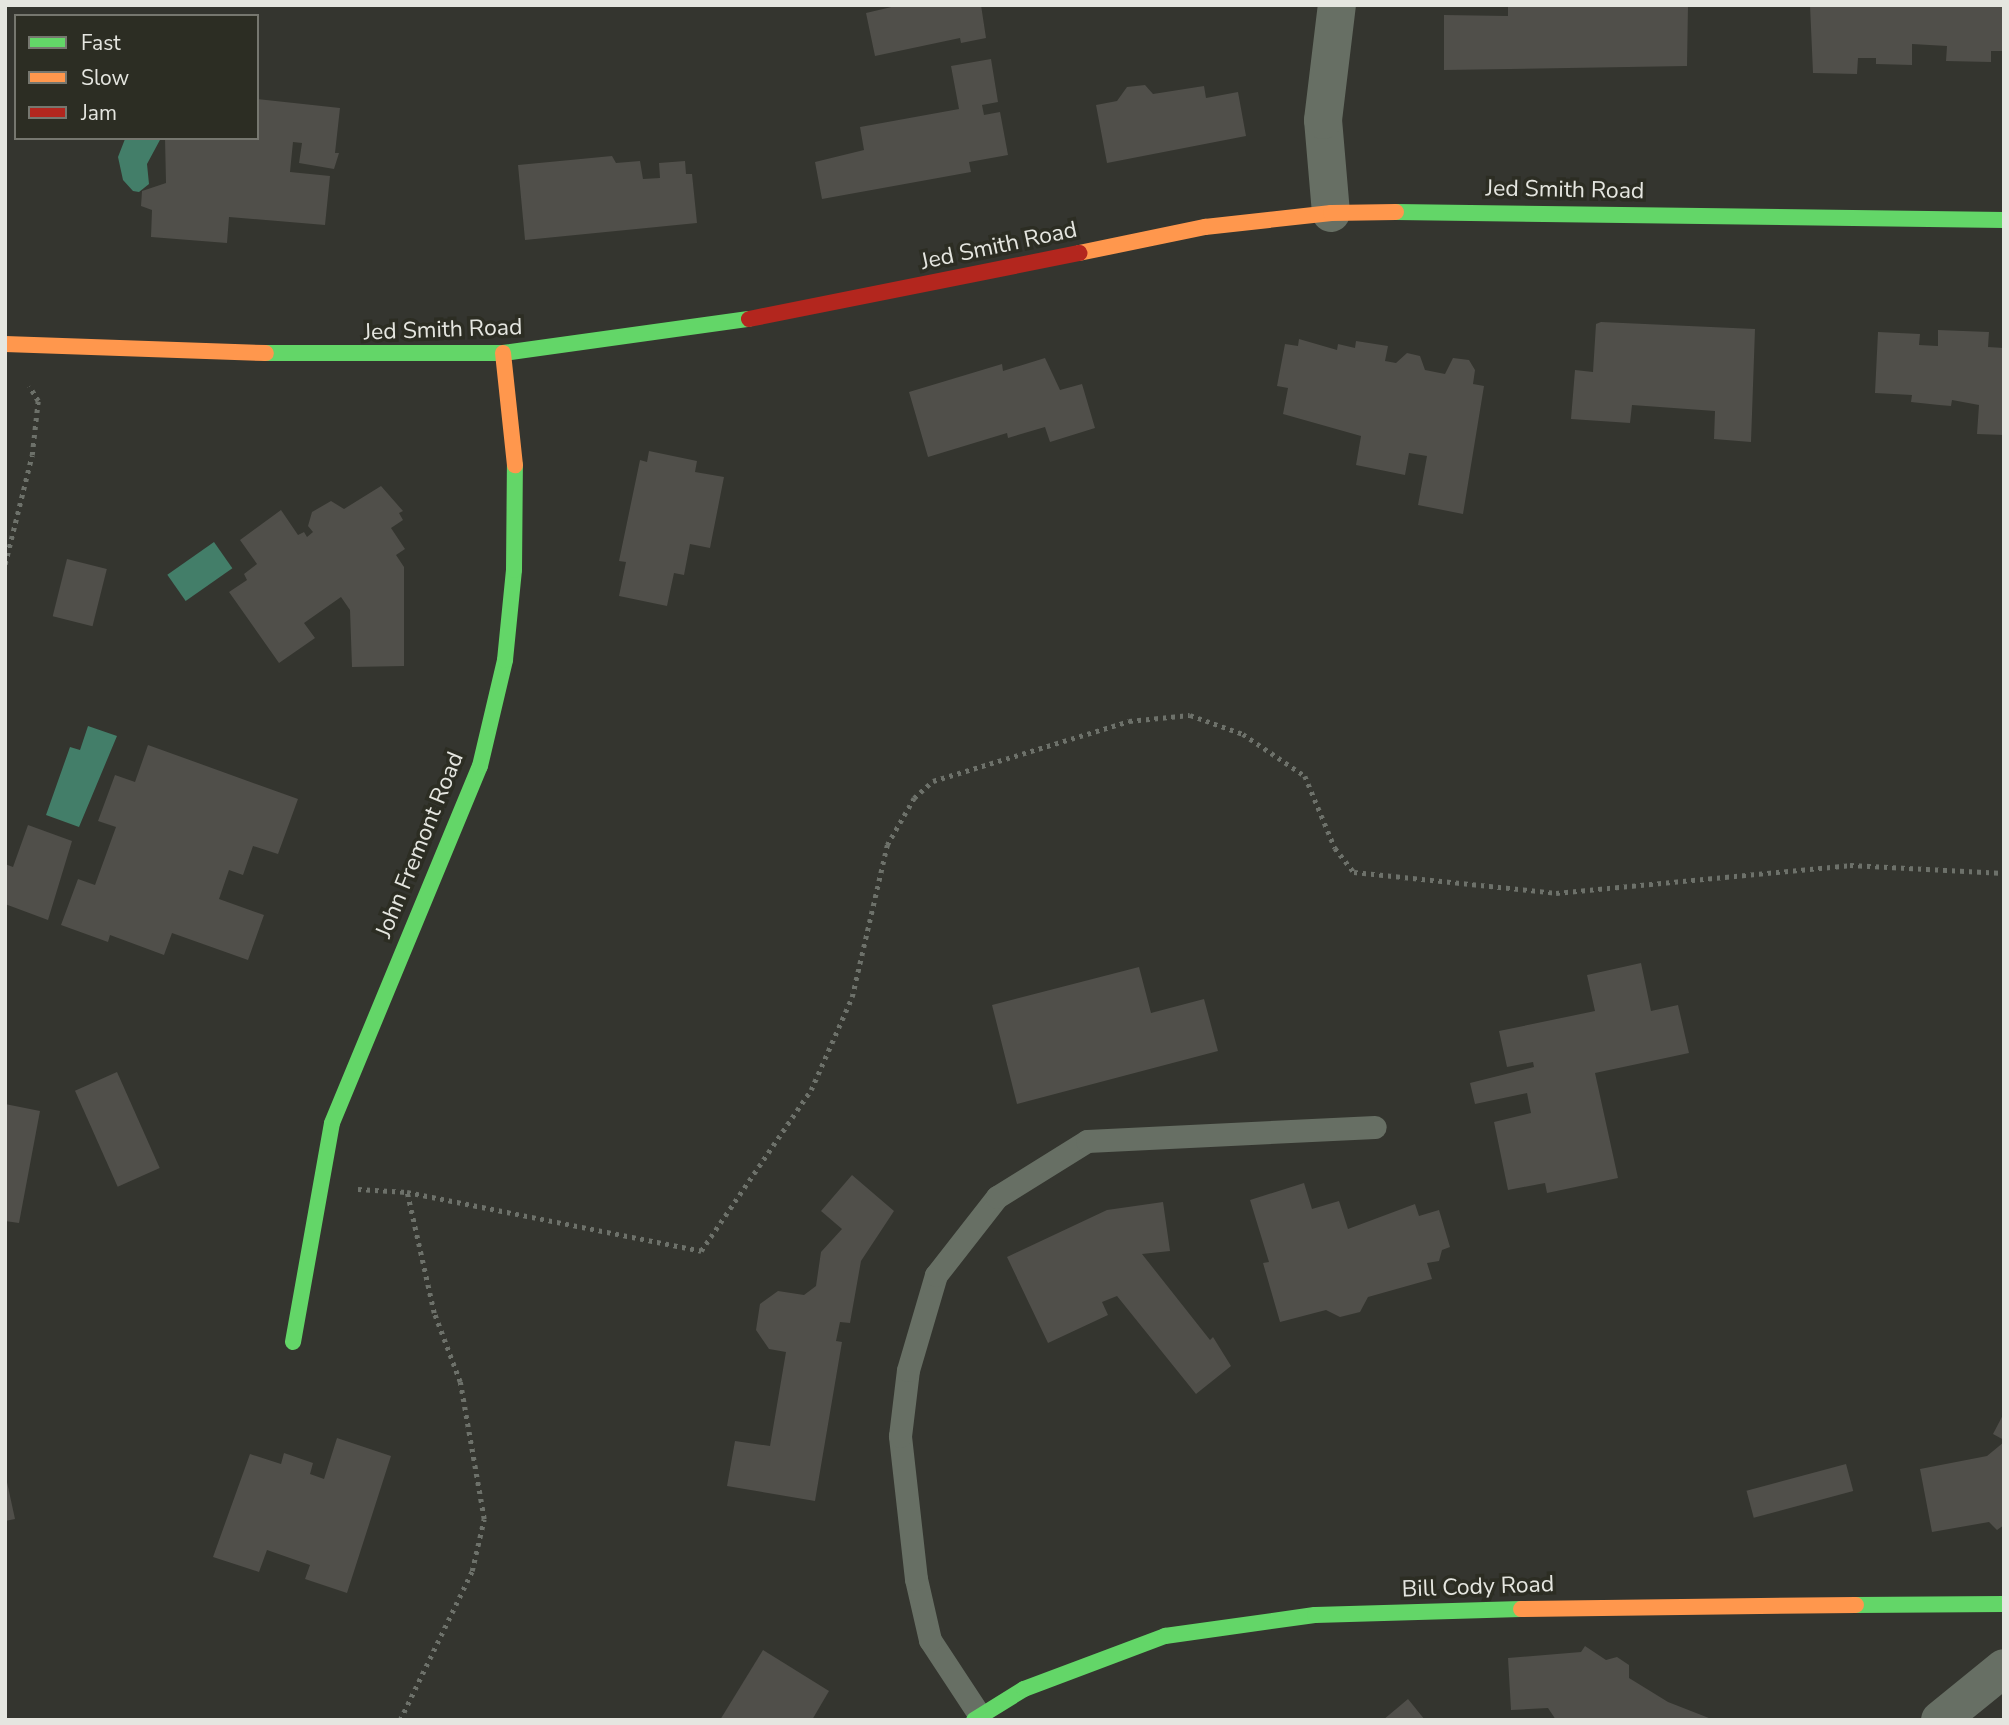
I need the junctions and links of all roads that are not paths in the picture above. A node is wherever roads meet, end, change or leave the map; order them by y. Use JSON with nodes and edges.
{"nodes":[{"id":1,"x":1337,"y":5,"type":"edge"},
{"id":2,"x":1331,"y":213,"type":"junction"},
{"id":3,"x":2004,"y":220,"type":"edge"},
{"id":4,"x":5,"y":344,"type":"edge"},
{"id":5,"x":503,"y":353,"type":"junction"},
{"id":6,"x":1376,"y":1128,"type":"dead end"},
{"id":7,"x":293,"y":1342,"type":"dead end"},
{"id":8,"x":2004,"y":1604,"type":"edge"},
{"id":9,"x":2004,"y":1668,"type":"edge"},
{"id":10,"x":977,"y":1718,"type":"edge"},
{"id":11,"x":1940,"y":1720,"type":"edge"}],
"edges":[{"from":1,"to":2,"type":"street"},
{"from":2,"to":3,"type":"street","name":"Jed Smith Road"},
{"from":2,"to":5,"type":"street","name":"Jed Smith Road"},
{"from":4,"to":5,"type":"street","name":"Jed Smith Road"},
{"from":5,"to":7,"type":"street","name":"John Fremont Road"},
{"from":6,"to":10,"type":"lane"},
{"from":8,"to":10,"type":"street","name":"Bill Cody Road"},
{"from":9,"to":11,"type":"street"}]}
